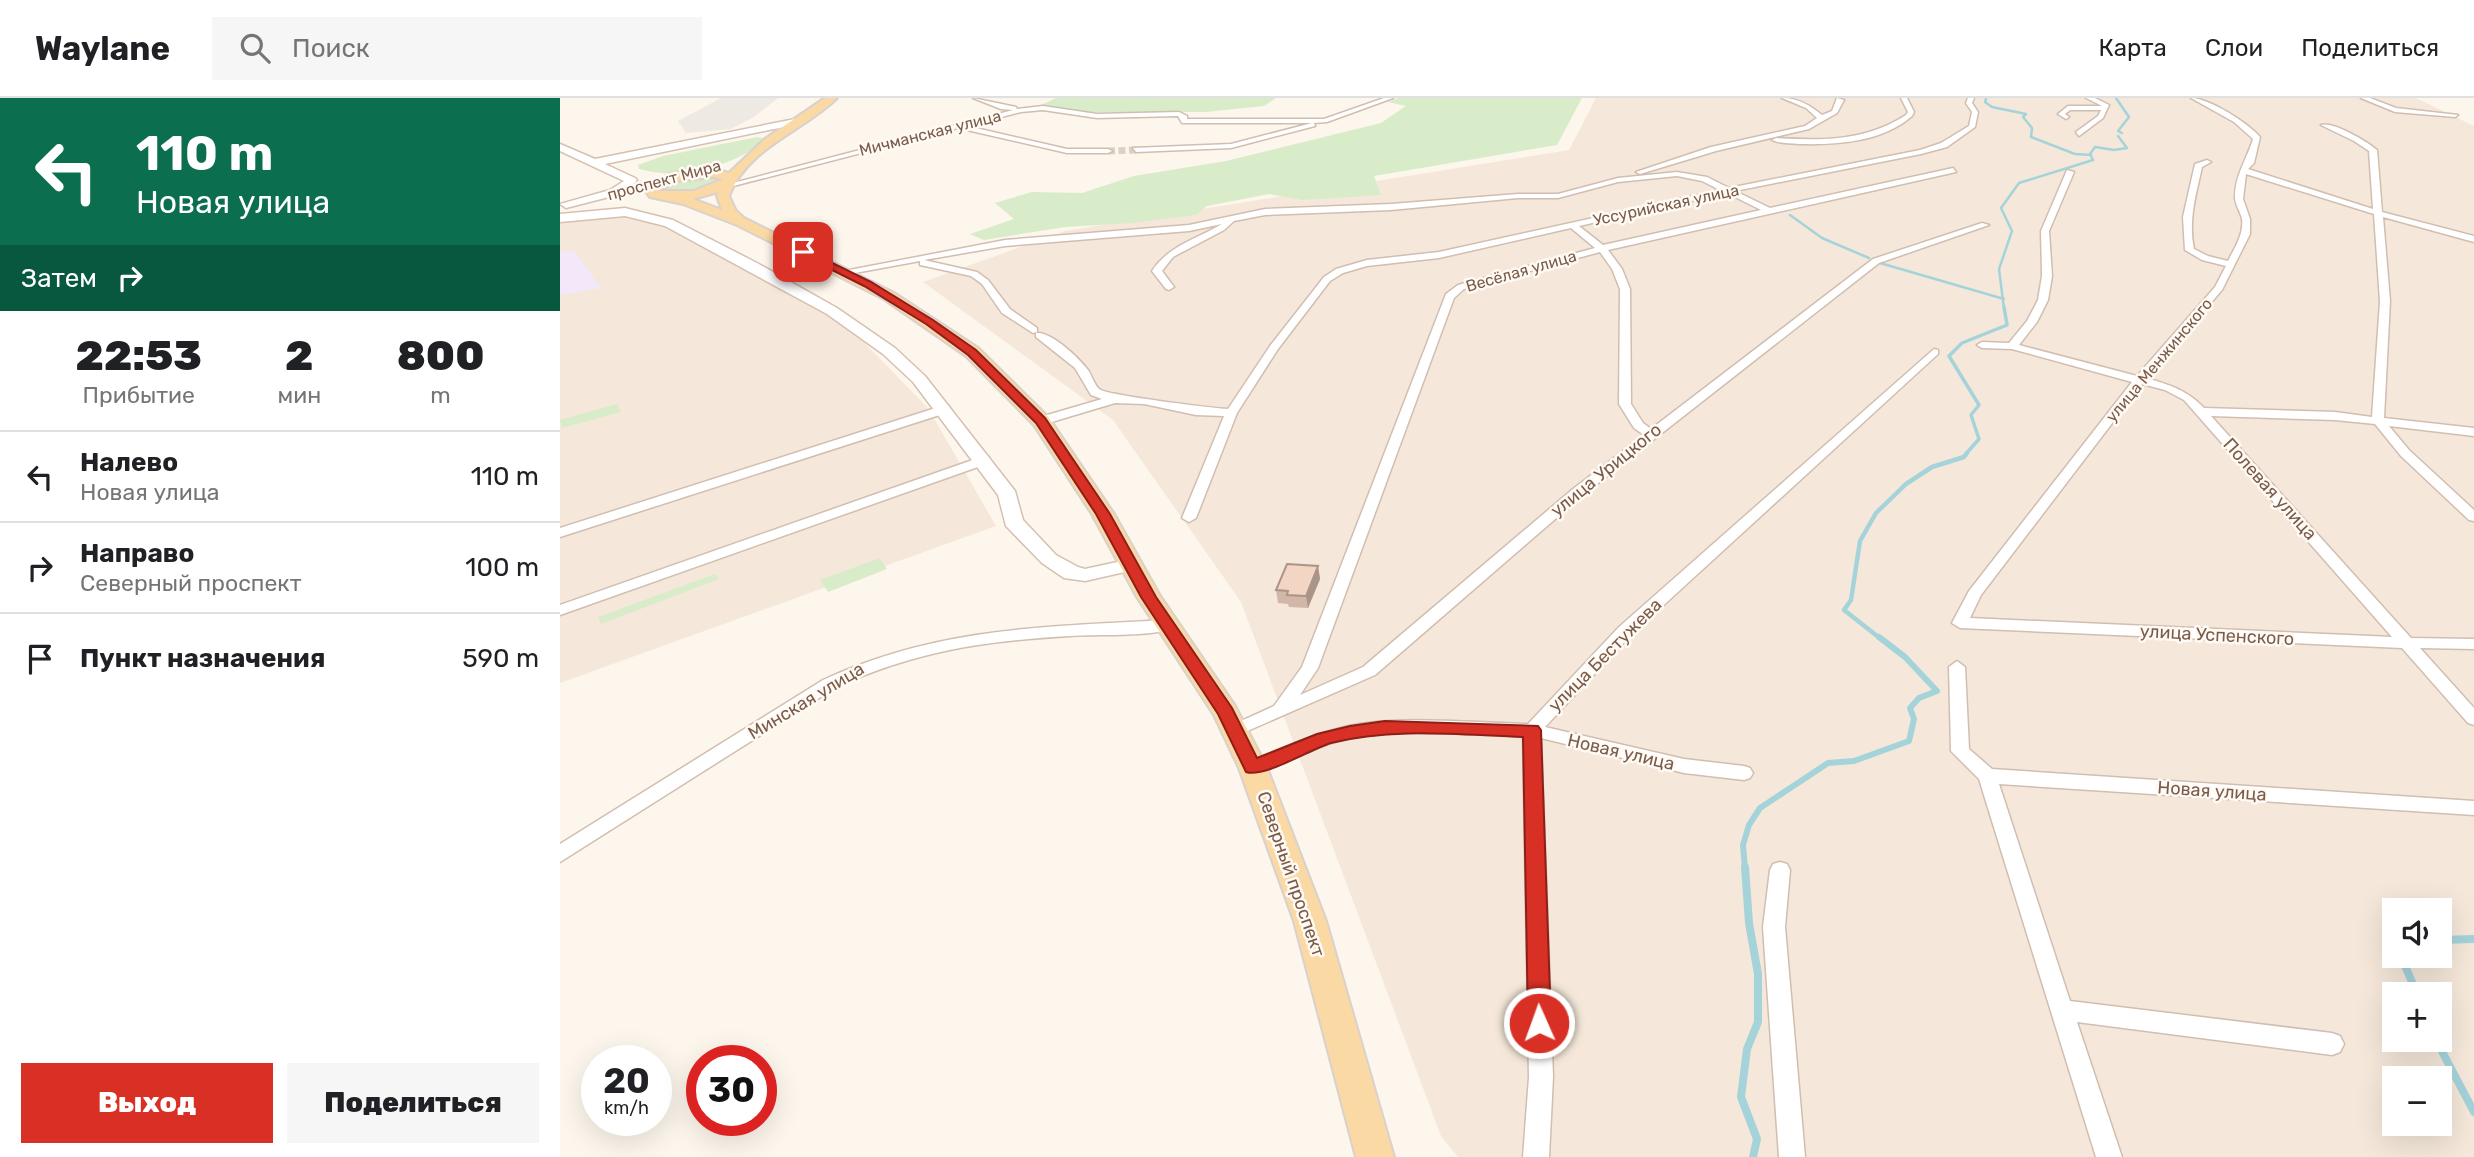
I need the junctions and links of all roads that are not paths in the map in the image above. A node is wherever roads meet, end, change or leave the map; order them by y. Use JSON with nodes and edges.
{"nodes":[{"id":1,"x":832,"y":98,"type":"edge"},
{"id":2,"x":976,"y":98,"type":"edge"},
{"id":3,"x":1390,"y":98,"type":"edge"},
{"id":4,"x":1785,"y":98,"type":"edge"},
{"id":5,"x":1840,"y":98,"type":"edge"},
{"id":6,"x":1904,"y":98,"type":"edge"},
{"id":7,"x":1971,"y":98,"type":"edge"},
{"id":8,"x":2090,"y":98,"type":"edge"},
{"id":9,"x":2194,"y":98,"type":"edge"},
{"id":10,"x":2364,"y":98,"type":"edge"},
{"id":11,"x":1034,"y":100,"type":"edge"},
{"id":12,"x":2104,"y":108,"type":"junction"},
{"id":13,"x":2455,"y":115,"type":"dead end"},
{"id":14,"x":2066,"y":117,"type":"dead end"},
{"id":15,"x":1821,"y":118,"type":"junction"},
{"id":16,"x":800,"y":121,"type":"junction"},
{"id":17,"x":1325,"y":121,"type":"junction"},
{"id":18,"x":955,"y":125,"type":"junction"},
{"id":19,"x":2325,"y":125,"type":"dead end"},
{"id":20,"x":782,"y":134,"type":"junction"},
{"id":21,"x":2079,"y":134,"type":"dead end"},
{"id":22,"x":729,"y":136,"type":"junction"},
{"id":23,"x":1763,"y":139,"type":"junction"},
{"id":24,"x":765,"y":146,"type":"junction"},
{"id":25,"x":560,"y":148,"type":"edge"},
{"id":26,"x":1136,"y":150,"type":"tunnel mouth"},
{"id":27,"x":1108,"y":151,"type":"tunnel mouth"},
{"id":28,"x":596,"y":162,"type":"junction"},
{"id":29,"x":2207,"y":162,"type":"dead end"},
{"id":30,"x":1953,"y":170,"type":"dead end"},
{"id":31,"x":2243,"y":170,"type":"junction"},
{"id":32,"x":2070,"y":172,"type":"dead end"},
{"id":33,"x":626,"y":177,"type":"junction"},
{"id":34,"x":677,"y":178,"type":"junction"},
{"id":35,"x":1618,"y":180,"type":"junction"},
{"id":36,"x":728,"y":183,"type":"junction"},
{"id":37,"x":1730,"y":192,"type":"junction"},
{"id":38,"x":659,"y":195,"type":"junction"},
{"id":39,"x":603,"y":196,"type":"junction"},
{"id":40,"x":560,"y":206,"type":"edge"},
{"id":41,"x":1769,"y":211,"type":"junction"},
{"id":42,"x":2378,"y":213,"type":"junction"},
{"id":43,"x":1238,"y":216,"type":"junction"},
{"id":44,"x":560,"y":218,"type":"edge"},
{"id":45,"x":741,"y":222,"type":"junction"},
{"id":46,"x":1573,"y":225,"type":"junction"},
{"id":47,"x":1985,"y":225,"type":"dead end"},
{"id":48,"x":2474,"y":239,"type":"edge"},
{"id":49,"x":1604,"y":248,"type":"junction"},
{"id":50,"x":896,"y":264,"type":"junction"},
{"id":51,"x":2231,"y":264,"type":"junction"},
{"id":52,"x":844,"y":272,"type":"junction"},
{"id":53,"x":1169,"y":287,"type":"dead end"},
{"id":54,"x":1982,"y":345,"type":"dead end"},
{"id":55,"x":2012,"y":346,"type":"junction"},
{"id":56,"x":1934,"y":352,"type":"dead end"},
{"id":57,"x":2139,"y":380,"type":"junction"},
{"id":58,"x":1114,"y":399,"type":"junction"},
{"id":59,"x":945,"y":409,"type":"junction"},
{"id":60,"x":2201,"y":412,"type":"junction"},
{"id":61,"x":1231,"y":413,"type":"junction"},
{"id":62,"x":2378,"y":420,"type":"junction"},
{"id":63,"x":1041,"y":421,"type":"junction"},
{"id":64,"x":2474,"y":432,"type":"edge"},
{"id":65,"x":1650,"y":434,"type":"junction"},
{"id":66,"x":984,"y":460,"type":"junction"},
{"id":67,"x":2472,"y":514,"type":"edge"},
{"id":68,"x":1189,"y":518,"type":"dead end"},
{"id":69,"x":560,"y":533,"type":"edge"},
{"id":70,"x":1130,"y":565,"type":"junction"},
{"id":71,"x":560,"y":610,"type":"edge"},
{"id":72,"x":1960,"y":623,"type":"joint"},
{"id":73,"x":1167,"y":625,"type":"junction"},
{"id":74,"x":2407,"y":643,"type":"junction"},
{"id":75,"x":2474,"y":644,"type":"edge"},
{"id":76,"x":1957,"y":667,"type":"dead end"},
{"id":77,"x":1279,"y":712,"type":"junction"},
{"id":78,"x":2474,"y":719,"type":"edge"},
{"id":79,"x":1236,"y":730,"type":"junction"},
{"id":80,"x":1532,"y":730,"type":"junction"},
{"id":81,"x":1253,"y":768,"type":"junction"},
{"id":82,"x":1744,"y":773,"type":"dead end"},
{"id":83,"x":1987,"y":776,"type":"junction"},
{"id":84,"x":2474,"y":808,"type":"edge"},
{"id":85,"x":560,"y":854,"type":"edge"},
{"id":86,"x":1780,"y":870,"type":"dead end"},
{"id":87,"x":2062,"y":1010,"type":"junction"},
{"id":88,"x":2332,"y":1044,"type":"dead end"},
{"id":89,"x":1375,"y":1157,"type":"edge"},
{"id":90,"x":1536,"y":1157,"type":"edge"},
{"id":91,"x":1792,"y":1157,"type":"edge"},
{"id":92,"x":2109,"y":1157,"type":"edge"}],
"edges":[{"from":1,"to":16,"type":"main road"},
{"from":2,"to":11,"type":"street"},
{"from":3,"to":17,"type":"street","name":"Мичманская улица"},
{"from":4,"to":15,"type":"street"},
{"from":5,"to":15,"type":"street"},
{"from":6,"to":23,"type":"street"},
{"from":7,"to":37,"type":"street","name":"Уссурийская улица"},
{"from":8,"to":12,"type":"street"},
{"from":9,"to":31,"type":"street","name":"улица Менжинского"},
{"from":10,"to":13,"type":"street"},
{"from":12,"to":14,"type":"street"},
{"from":12,"to":21,"type":"street"},
{"from":15,"to":23,"type":"street"},
{"from":16,"to":20,"type":"main road"},
{"from":16,"to":22,"type":"street"},
{"from":17,"to":18,"type":"street","name":"Мичманская улица"},
{"from":17,"to":26,"type":"street"},
{"from":18,"to":27,"type":"street"},
{"from":18,"to":36,"type":"street","name":"Мичманская улица"},
{"from":19,"to":42,"type":"street"},
{"from":20,"to":22,"type":"street"},
{"from":20,"to":24,"type":"main road"},
{"from":22,"to":28,"type":"street"},
{"from":23,"to":35,"type":"street"},
{"from":24,"to":34,"type":"main road","name":"проспект Мира"},
{"from":24,"to":36,"type":"main road"},
{"from":25,"to":28,"type":"street"},
{"from":28,"to":33,"type":"street"},
{"from":29,"to":51,"type":"street"},
{"from":30,"to":41,"type":"street","name":"Весёлая улица"},
{"from":31,"to":42,"type":"street"},
{"from":31,"to":51,"type":"street","name":"улица Менжинского"},
{"from":32,"to":55,"type":"street"},
{"from":33,"to":34,"type":"street"},
{"from":33,"to":39,"type":"street"},
{"from":34,"to":36,"type":"main road"},
{"from":34,"to":38,"type":"main road"},
{"from":34,"to":39,"type":"street","name":"проспект Мира"},
{"from":35,"to":37,"type":"street"},
{"from":35,"to":43,"type":"street"},
{"from":36,"to":38,"type":"main road"},
{"from":36,"to":45,"type":"main road"},
{"from":37,"to":41,"type":"street"},
{"from":37,"to":46,"type":"street","name":"Уссурийская улица"},
{"from":38,"to":40,"type":"street"},
{"from":38,"to":45,"type":"main road","name":"Северный проспект"},
{"from":39,"to":40,"type":"street","name":"проспект Мира"},
{"from":41,"to":49,"type":"street","name":"Весёлая улица"},
{"from":42,"to":48,"type":"street"},
{"from":42,"to":62,"type":"street"},
{"from":43,"to":50,"type":"street"},
{"from":43,"to":53,"type":"street"},
{"from":44,"to":59,"type":"street"},
{"from":45,"to":52,"type":"main road","name":"Северный проспект"},
{"from":46,"to":49,"type":"street"},
{"from":46,"to":61,"type":"street","name":"Уссурийская улица"},
{"from":47,"to":65,"type":"street","name":"улица Урицкого"},
{"from":49,"to":65,"type":"street"},
{"from":49,"to":77,"type":"street","name":"Весёлая улица"},
{"from":50,"to":52,"type":"street"},
{"from":50,"to":58,"type":"street"},
{"from":51,"to":57,"type":"street","name":"улица Менжинского"},
{"from":52,"to":63,"type":"main road","name":"Северный проспект"},
{"from":54,"to":55,"type":"street"},
{"from":55,"to":57,"type":"street","name":"Полевая улица"},
{"from":56,"to":80,"type":"street","name":"улица Бестужева"},
{"from":57,"to":60,"type":"street","name":"Полевая улица"},
{"from":57,"to":72,"type":"street","name":"улица Менжинского"},
{"from":58,"to":61,"type":"street"},
{"from":58,"to":63,"type":"street"},
{"from":59,"to":66,"type":"street"},
{"from":59,"to":69,"type":"street"},
{"from":60,"to":62,"type":"street"},
{"from":60,"to":74,"type":"street","name":"Полевая улица"},
{"from":61,"to":68,"type":"street"},
{"from":62,"to":64,"type":"street"},
{"from":62,"to":67,"type":"street"},
{"from":63,"to":70,"type":"main road","name":"Северный проспект"},
{"from":65,"to":77,"type":"street","name":"улица Урицкого"},
{"from":66,"to":70,"type":"street"},
{"from":66,"to":71,"type":"street"},
{"from":70,"to":73,"type":"main road","name":"Северный проспект"},
{"from":72,"to":74,"type":"street","name":"улица Успенского"},
{"from":73,"to":79,"type":"main road","name":"Северный проспект"},
{"from":73,"to":85,"type":"street","name":"Минская улица"},
{"from":74,"to":75,"type":"street","name":"улица Успенского"},
{"from":74,"to":78,"type":"street","name":"Полевая улица"},
{"from":76,"to":83,"type":"street"},
{"from":77,"to":79,"type":"street","name":"улица Урицкого"},
{"from":79,"to":81,"type":"main road","name":"Северный проспект"},
{"from":80,"to":81,"type":"street","name":"Новая улица"},
{"from":80,"to":82,"type":"street","name":"Новая улица"},
{"from":80,"to":90,"type":"street"},
{"from":81,"to":89,"type":"main road","name":"Северный проспект"},
{"from":83,"to":84,"type":"street","name":"Новая улица"},
{"from":83,"to":87,"type":"street"},
{"from":86,"to":91,"type":"street"},
{"from":87,"to":88,"type":"street"},
{"from":87,"to":92,"type":"street"}]}
